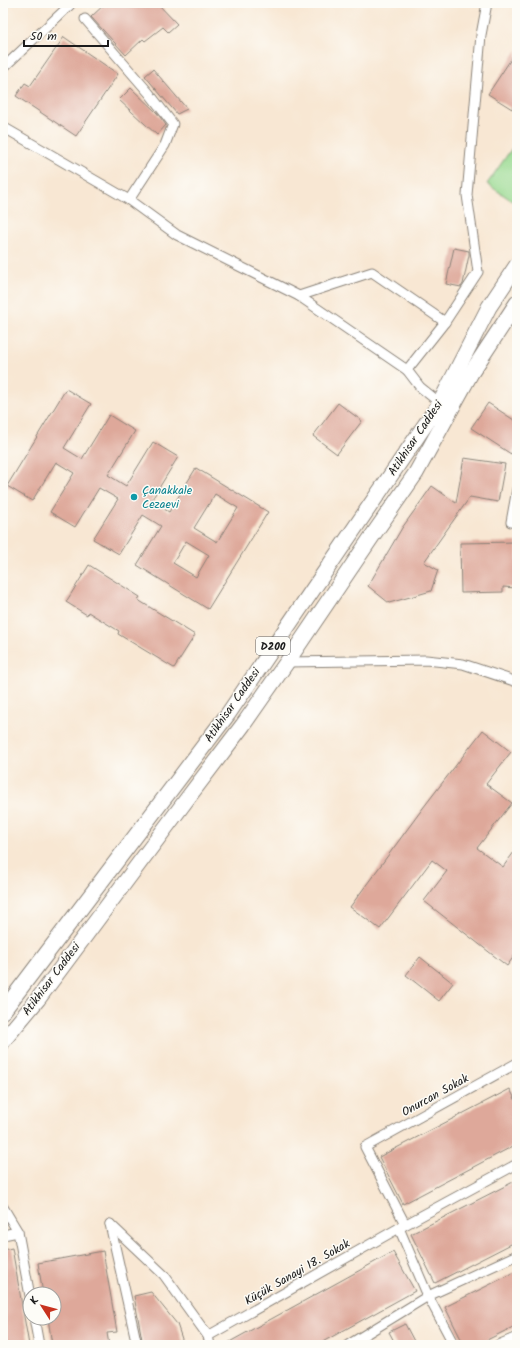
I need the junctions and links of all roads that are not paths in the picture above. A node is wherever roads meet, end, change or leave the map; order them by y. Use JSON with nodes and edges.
{"nodes":[{"id":1,"x":487,"y":3,"type":"edge"},
{"id":2,"x":70,"y":5,"type":"dead end"},
{"id":3,"x":84,"y":19,"type":"dead end"},
{"id":4,"x":3,"y":68,"type":"edge"},
{"id":5,"x":3,"y":127,"type":"edge"},
{"id":6,"x":129,"y":200,"type":"junction"},
{"id":7,"x":517,"y":265,"type":"edge"},
{"id":8,"x":300,"y":296,"type":"junction"},
{"id":9,"x":517,"y":303,"type":"edge"},
{"id":10,"x":445,"y":322,"type":"junction"},
{"id":11,"x":407,"y":370,"type":"junction"},
{"id":12,"x":440,"y":403,"type":"junction"},
{"id":13,"x":517,"y":489,"type":"edge"},
{"id":14,"x":359,"y":522,"type":"junction"},
{"id":15,"x":517,"y":524,"type":"edge"},
{"id":16,"x":375,"y":532,"type":"junction"},
{"id":17,"x":287,"y":662,"type":"junction"},
{"id":18,"x":517,"y":682,"type":"edge"},
{"id":19,"x":3,"y":1011,"type":"edge"},
{"id":20,"x":3,"y":1041,"type":"edge"},
{"id":21,"x":514,"y":1064,"type":"edge"},
{"id":22,"x":517,"y":1075,"type":"edge"},
{"id":23,"x":517,"y":1164,"type":"edge"},
{"id":24,"x":3,"y":1206,"type":"edge"},
{"id":25,"x":402,"y":1226,"type":"junction"},
{"id":26,"x":18,"y":1232,"type":"junction"},
{"id":27,"x":3,"y":1235,"type":"edge"},
{"id":28,"x":517,"y":1254,"type":"edge"},
{"id":29,"x":28,"y":1286,"type":"edge"},
{"id":30,"x":428,"y":1296,"type":"junction"},
{"id":31,"x":35,"y":1326,"type":"edge"},
{"id":32,"x":517,"y":1336,"type":"edge"},
{"id":33,"x":209,"y":1341,"type":"edge"},
{"id":34,"x":39,"y":1345,"type":"edge"},
{"id":35,"x":137,"y":1345,"type":"edge"},
{"id":36,"x":348,"y":1345,"type":"edge"},
{"id":37,"x":454,"y":1345,"type":"edge"},
{"id":38,"x":498,"y":1345,"type":"edge"}],
"edges":[{"from":1,"to":10,"type":"street"},
{"from":2,"to":4,"type":"street"},
{"from":3,"to":6,"type":"street"},
{"from":5,"to":6,"type":"street"},
{"from":6,"to":8,"type":"street"},
{"from":7,"to":12,"type":"highway","name":"Atikhisar Caddesi","number":"D200"},
{"from":8,"to":10,"type":"street"},
{"from":8,"to":11,"type":"street"},
{"from":9,"to":16,"type":"highway","name":"Atikhisar Caddesi","number":"D200"},
{"from":10,"to":11,"type":"street"},
{"from":11,"to":12,"type":"street"},
{"from":12,"to":14,"type":"highway","name":"Atikhisar Caddesi","number":"D200"},
{"from":13,"to":15,"type":"street"},
{"from":14,"to":16,"type":"highway"},
{"from":14,"to":19,"type":"highway","name":"Atikhisar Caddesi","number":"D200"},
{"from":16,"to":17,"type":"highway","name":"Atikhisar Caddesi","number":"D200"},
{"from":17,"to":18,"type":"street"},
{"from":17,"to":20,"type":"highway","name":"Atikhisar Caddesi","number":"D200"},
{"from":21,"to":22,"type":"street"},
{"from":21,"to":25,"type":"street","name":"Onurcan Sokak"},
{"from":23,"to":25,"type":"street","name":"Küçük Sanayi 18. Sokak"},
{"from":24,"to":26,"type":"street"},
{"from":25,"to":30,"type":"street"},
{"from":25,"to":33,"type":"street","name":"Küçük Sanayi 18. Sokak"},
{"from":26,"to":27,"type":"street"},
{"from":26,"to":29,"type":"street"},
{"from":28,"to":30,"type":"street"},
{"from":30,"to":36,"type":"street"},
{"from":30,"to":37,"type":"street"},
{"from":31,"to":34,"type":"street"},
{"from":32,"to":38,"type":"street"},
{"from":33,"to":35,"type":"street"}]}
